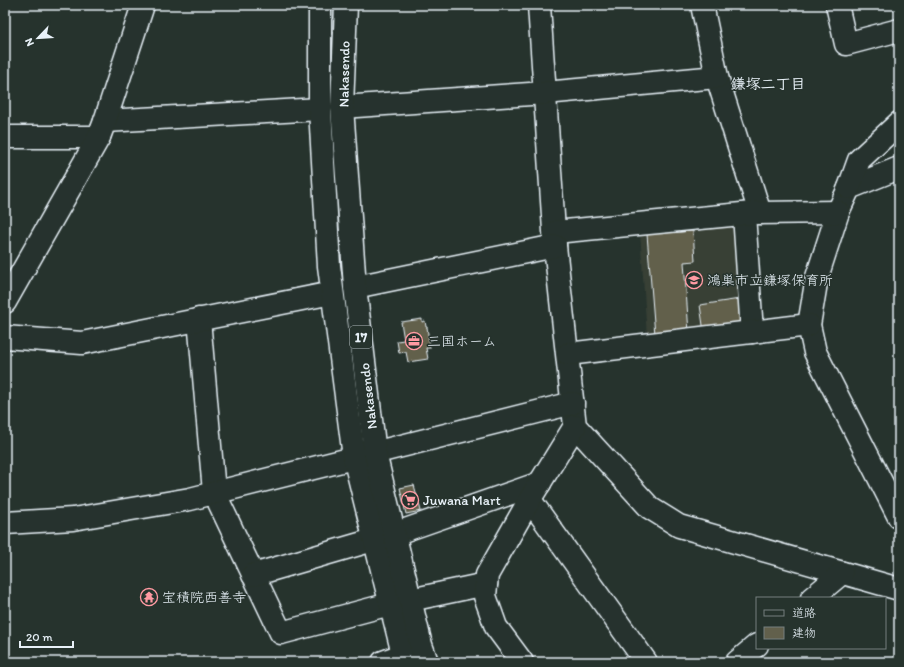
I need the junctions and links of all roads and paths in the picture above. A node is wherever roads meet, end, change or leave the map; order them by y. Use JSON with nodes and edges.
{"nodes":[{"id":1,"x":143,"y":5,"type":"edge"},
{"id":2,"x":320,"y":5,"type":"edge"},
{"id":3,"x":346,"y":5,"type":"edge"},
{"id":4,"x":538,"y":5,"type":"edge"},
{"id":5,"x":702,"y":5,"type":"edge"},
{"id":6,"x":837,"y":5,"type":"edge"},
{"id":7,"x":899,"y":30,"type":"edge"},
{"id":8,"x":717,"y":77,"type":"junction"},
{"id":9,"x":545,"y":93,"type":"junction"},
{"id":10,"x":342,"y":107,"type":"junction"},
{"id":11,"x":320,"y":109,"type":"junction"},
{"id":12,"x":899,"y":123,"type":"edge"},
{"id":13,"x":102,"y":129,"type":"junction"},
{"id":14,"x":5,"y":137,"type":"edge"},
{"id":15,"x":899,"y":168,"type":"edge"},
{"id":16,"x":849,"y":188,"type":"junction"},
{"id":17,"x":838,"y":212,"type":"junction"},
{"id":18,"x":752,"y":214,"type":"junction"},
{"id":19,"x":555,"y":239,"type":"junction"},
{"id":20,"x":355,"y":287,"type":"junction"},
{"id":21,"x":332,"y":292,"type":"junction"},
{"id":22,"x":5,"y":302,"type":"edge"},
{"id":23,"x":199,"y":319,"type":"junction"},
{"id":24,"x":810,"y":325,"type":"junction"},
{"id":25,"x":752,"y":332,"type":"junction"},
{"id":26,"x":5,"y":337,"type":"edge"},
{"id":27,"x":568,"y":354,"type":"junction"},
{"id":28,"x":573,"y":402,"type":"junction"},
{"id":29,"x":575,"y":426,"type":"junction"},
{"id":30,"x":364,"y":455,"type":"junction"},
{"id":31,"x":535,"y":491,"type":"junction"},
{"id":32,"x":214,"y":492,"type":"junction"},
{"id":33,"x":899,"y":517,"type":"edge"},
{"id":34,"x":5,"y":523,"type":"edge"},
{"id":35,"x":384,"y":537,"type":"junction"},
{"id":36,"x":842,"y":573,"type":"junction"},
{"id":37,"x":253,"y":575,"type":"junction"},
{"id":38,"x":486,"y":584,"type":"junction"},
{"id":39,"x":899,"y":590,"type":"edge"},
{"id":40,"x":813,"y":597,"type":"edge"},
{"id":41,"x":400,"y":602,"type":"junction"},
{"id":42,"x":756,"y":646,"type":"edge"},
{"id":43,"x":397,"y":660,"type":"edge"},
{"id":44,"x":427,"y":662,"type":"edge"},
{"id":45,"x":522,"y":662,"type":"edge"},
{"id":46,"x":646,"y":662,"type":"edge"},
{"id":47,"x":737,"y":662,"type":"edge"}],
"edges":[{"from":1,"to":13,"type":"main road"},
{"from":2,"to":11,"type":"main road","name":"Nakasendo","number":"17"},
{"from":3,"to":10,"type":"main road","name":"Nakasendo","number":"17"},
{"from":4,"to":9,"type":"main road"},
{"from":5,"to":8,"type":"main road"},
{"from":6,"to":7,"type":"main road"},
{"from":8,"to":9,"type":"main road"},
{"from":8,"to":18,"type":"main road"},
{"from":9,"to":10,"type":"main road"},
{"from":9,"to":19,"type":"main road"},
{"from":10,"to":20,"type":"main road","name":"Nakasendo","number":"17"},
{"from":11,"to":13,"type":"main road"},
{"from":11,"to":21,"type":"main road","name":"Nakasendo","number":"17"},
{"from":12,"to":16,"type":"main road"},
{"from":13,"to":14,"type":"main road"},
{"from":13,"to":22,"type":"main road"},
{"from":15,"to":16,"type":"main road"},
{"from":16,"to":17,"type":"main road"},
{"from":17,"to":18,"type":"main road"},
{"from":17,"to":24,"type":"main road"},
{"from":18,"to":19,"type":"main road"},
{"from":18,"to":25,"type":"main road"},
{"from":19,"to":20,"type":"main road"},
{"from":19,"to":27,"type":"main road"},
{"from":20,"to":30,"type":"main road","name":"Nakasendo","number":"17"},
{"from":21,"to":23,"type":"main road"},
{"from":21,"to":30,"type":"main road","name":"Nakasendo","number":"17"},
{"from":23,"to":26,"type":"main road"},
{"from":23,"to":32,"type":"main road"},
{"from":24,"to":25,"type":"main road"},
{"from":24,"to":33,"type":"main road"},
{"from":25,"to":27,"type":"main road"},
{"from":27,"to":28,"type":"main road"},
{"from":28,"to":29,"type":"main road"},
{"from":28,"to":30,"type":"main road"},
{"from":29,"to":31,"type":"main road"},
{"from":29,"to":36,"type":"main road"},
{"from":30,"to":32,"type":"main road"},
{"from":30,"to":35,"type":"main road","name":"Nakasendo","number":"17"},
{"from":31,"to":35,"type":"main road"},
{"from":31,"to":38,"type":"main road"},
{"from":31,"to":46,"type":"main road"},
{"from":32,"to":34,"type":"main road"},
{"from":32,"to":37,"type":"main road"},
{"from":35,"to":37,"type":"main road"},
{"from":35,"to":41,"type":"main road","name":"Nakasendo","number":"17"},
{"from":36,"to":39,"type":"main road"},
{"from":36,"to":40,"type":"main road"},
{"from":37,"to":41,"type":"main road"},
{"from":38,"to":41,"type":"main road"},
{"from":38,"to":45,"type":"main road"},
{"from":41,"to":43,"type":"main road","name":"Nakasendo","number":"17"},
{"from":41,"to":44,"type":"main road","name":"Nakasendo","number":"17"},
{"from":42,"to":47,"type":"main road"}]}
